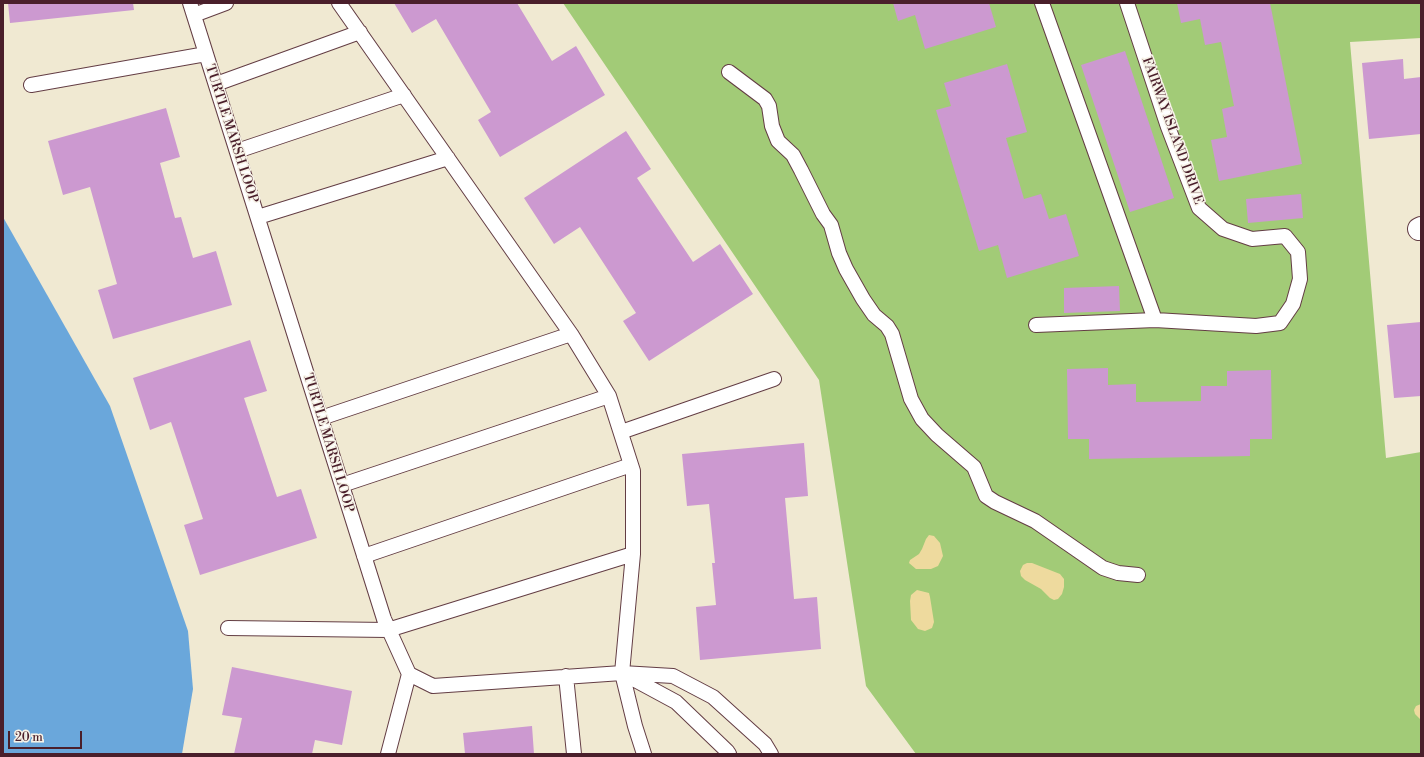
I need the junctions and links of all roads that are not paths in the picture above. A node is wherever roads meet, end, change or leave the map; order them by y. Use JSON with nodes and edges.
{"nodes":[{"id":1,"x":226,"y":3,"type":"edge"},
{"id":2,"x":339,"y":3,"type":"edge"},
{"id":3,"x":1042,"y":3,"type":"edge"},
{"id":4,"x":1127,"y":3,"type":"edge"},
{"id":5,"x":192,"y":9,"type":"edge"},
{"id":6,"x":360,"y":32,"type":"junction"},
{"id":7,"x":206,"y":54,"type":"junction"},
{"id":8,"x":729,"y":72,"type":"dead end"},
{"id":9,"x":216,"y":84,"type":"junction"},
{"id":10,"x":31,"y":85,"type":"dead end"},
{"id":11,"x":404,"y":95,"type":"junction"},
{"id":12,"x":237,"y":151,"type":"junction"},
{"id":13,"x":448,"y":158,"type":"junction"},
{"id":14,"x":258,"y":217,"type":"junction"},
{"id":15,"x":1155,"y":320,"type":"junction"},
{"id":16,"x":1036,"y":325,"type":"dead end"},
{"id":17,"x":571,"y":334,"type":"junction"},
{"id":18,"x":774,"y":379,"type":"dead end"},
{"id":19,"x":609,"y":396,"type":"junction"},
{"id":20,"x":321,"y":418,"type":"junction"},
{"id":21,"x":621,"y":432,"type":"junction"},
{"id":22,"x":631,"y":465,"type":"junction"},
{"id":23,"x":342,"y":485,"type":"junction"},
{"id":24,"x":633,"y":554,"type":"junction"},
{"id":25,"x":364,"y":556,"type":"junction"},
{"id":26,"x":1138,"y":576,"type":"dead end"},
{"id":27,"x":228,"y":628,"type":"dead end"},
{"id":28,"x":388,"y":630,"type":"junction"},
{"id":29,"x":622,"y":673,"type":"junction"},
{"id":30,"x":409,"y":674,"type":"junction"},
{"id":31,"x":566,"y":676,"type":"junction"},
{"id":32,"x":393,"y":735,"type":"junction"},
{"id":33,"x":388,"y":754,"type":"edge"},
{"id":34,"x":398,"y":754,"type":"edge"},
{"id":35,"x":574,"y":754,"type":"edge"},
{"id":36,"x":644,"y":754,"type":"edge"},
{"id":37,"x":728,"y":754,"type":"edge"},
{"id":38,"x":771,"y":754,"type":"edge"}],
"edges":[{"from":1,"to":5,"type":"lane"},
{"from":2,"to":6,"type":"lane"},
{"from":3,"to":15,"type":"lane"},
{"from":4,"to":15,"type":"lane","name":"FAIRWAY ISLAND DRIVE"},
{"from":5,"to":7,"type":"lane","name":"TURTLE MARSH LOOP"},
{"from":6,"to":9,"type":"lane"},
{"from":6,"to":11,"type":"lane"},
{"from":7,"to":9,"type":"lane","name":"TURTLE MARSH LOOP"},
{"from":7,"to":10,"type":"lane"},
{"from":8,"to":26,"type":"lane"},
{"from":9,"to":12,"type":"lane","name":"TURTLE MARSH LOOP"},
{"from":11,"to":12,"type":"lane"},
{"from":11,"to":13,"type":"lane"},
{"from":12,"to":14,"type":"lane","name":"TURTLE MARSH LOOP"},
{"from":13,"to":14,"type":"lane"},
{"from":13,"to":17,"type":"lane"},
{"from":14,"to":20,"type":"lane","name":"TURTLE MARSH LOOP"},
{"from":15,"to":16,"type":"lane","name":"FAIRWAY ISLAND DRIVE"},
{"from":17,"to":19,"type":"lane"},
{"from":17,"to":20,"type":"lane"},
{"from":18,"to":21,"type":"lane"},
{"from":19,"to":21,"type":"lane"},
{"from":19,"to":23,"type":"lane"},
{"from":20,"to":23,"type":"lane","name":"TURTLE MARSH LOOP"},
{"from":21,"to":22,"type":"lane"},
{"from":22,"to":24,"type":"lane"},
{"from":22,"to":25,"type":"lane"},
{"from":23,"to":25,"type":"lane","name":"TURTLE MARSH LOOP"},
{"from":24,"to":28,"type":"lane"},
{"from":24,"to":29,"type":"lane"},
{"from":25,"to":28,"type":"lane","name":"TURTLE MARSH LOOP"},
{"from":27,"to":28,"type":"lane"},
{"from":28,"to":30,"type":"lane","name":"TURTLE MARSH LOOP"},
{"from":29,"to":31,"type":"lane"},
{"from":29,"to":36,"type":"lane"},
{"from":29,"to":37,"type":"lane"},
{"from":29,"to":38,"type":"lane"},
{"from":30,"to":31,"type":"lane"},
{"from":30,"to":32,"type":"lane"},
{"from":31,"to":35,"type":"lane"},
{"from":32,"to":33,"type":"lane"},
{"from":32,"to":34,"type":"lane"}]}
